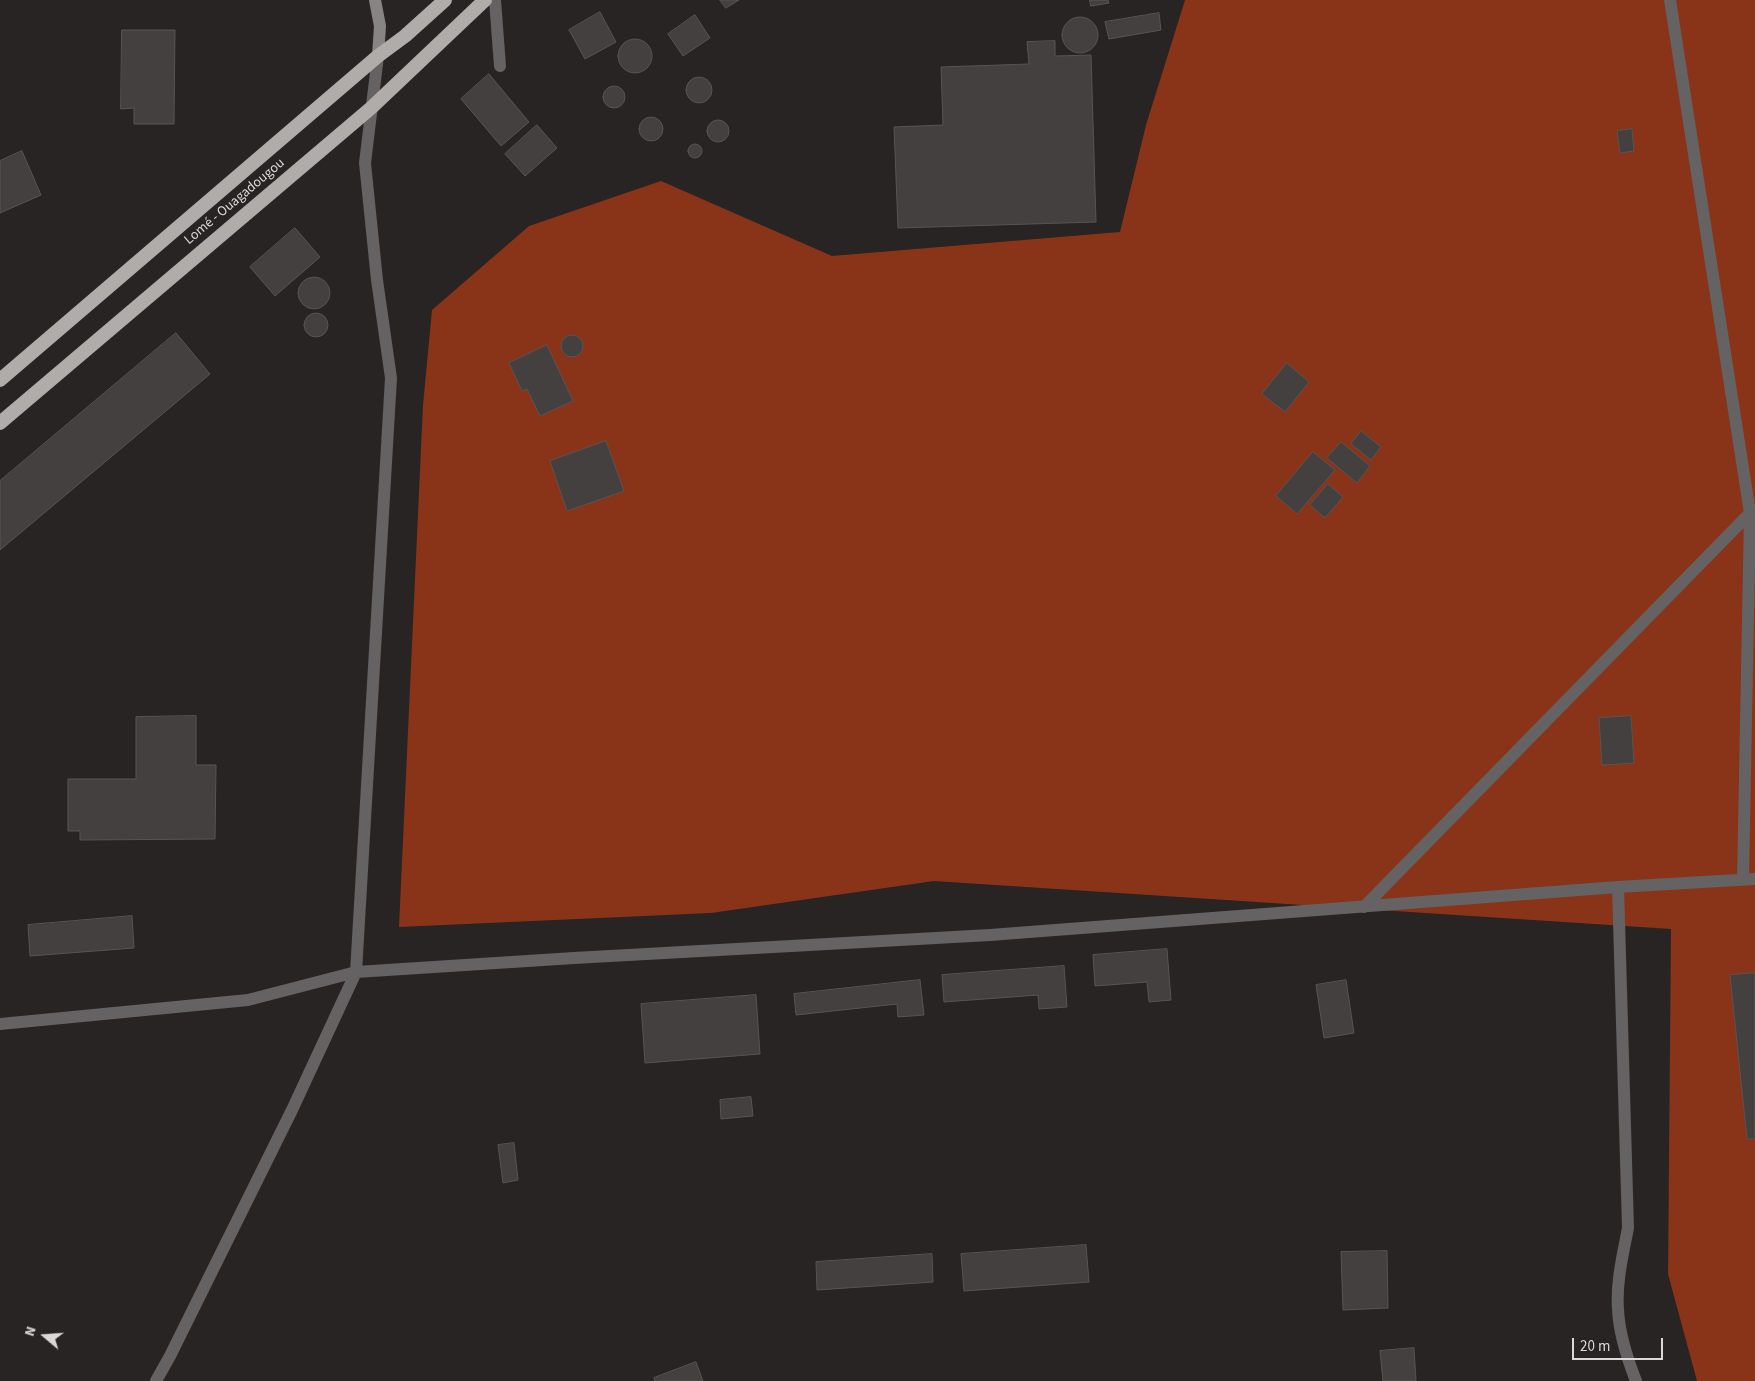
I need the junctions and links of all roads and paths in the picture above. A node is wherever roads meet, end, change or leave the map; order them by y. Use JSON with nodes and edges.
{"nodes":[{"id":1,"x":375,"y":0,"type":"edge"},
{"id":2,"x":445,"y":0,"type":"edge"},
{"id":3,"x":485,"y":0,"type":"edge"},
{"id":4,"x":495,"y":0,"type":"edge"},
{"id":5,"x":1670,"y":0,"type":"edge"},
{"id":6,"x":378,"y":56,"type":"junction"},
{"id":7,"x":500,"y":66,"type":"dead end"},
{"id":8,"x":371,"y":108,"type":"junction"},
{"id":9,"x":0,"y":380,"type":"edge"},
{"id":10,"x":0,"y":422,"type":"edge"},
{"id":11,"x":1753,"y":510,"type":"edge"},
{"id":12,"x":1749,"y":879,"type":"edge"},
{"id":13,"x":1618,"y":886,"type":"junction"},
{"id":14,"x":1364,"y":907,"type":"junction"},
{"id":15,"x":356,"y":972,"type":"junction"},
{"id":16,"x":0,"y":1024,"type":"edge"},
{"id":17,"x":156,"y":1381,"type":"edge"},
{"id":18,"x":1636,"y":1381,"type":"edge"}],
"edges":[{"from":1,"to":6,"type":"main road"},
{"from":2,"to":6,"type":"highway","name":"Lomé - Ouagadougou"},
{"from":3,"to":8,"type":"highway","name":"Lomé - Ouagadougou"},
{"from":4,"to":7,"type":"street"},
{"from":5,"to":11,"type":"street"},
{"from":6,"to":8,"type":"street"},
{"from":6,"to":9,"type":"highway","name":"Lomé - Ouagadougou"},
{"from":8,"to":10,"type":"highway","name":"Lomé - Ouagadougou"},
{"from":8,"to":15,"type":"street"},
{"from":11,"to":12,"type":"street"},
{"from":11,"to":14,"type":"street"},
{"from":12,"to":13,"type":"street"},
{"from":13,"to":14,"type":"street"},
{"from":13,"to":18,"type":"street"},
{"from":14,"to":15,"type":"street"},
{"from":15,"to":16,"type":"street"},
{"from":15,"to":17,"type":"street"}]}
